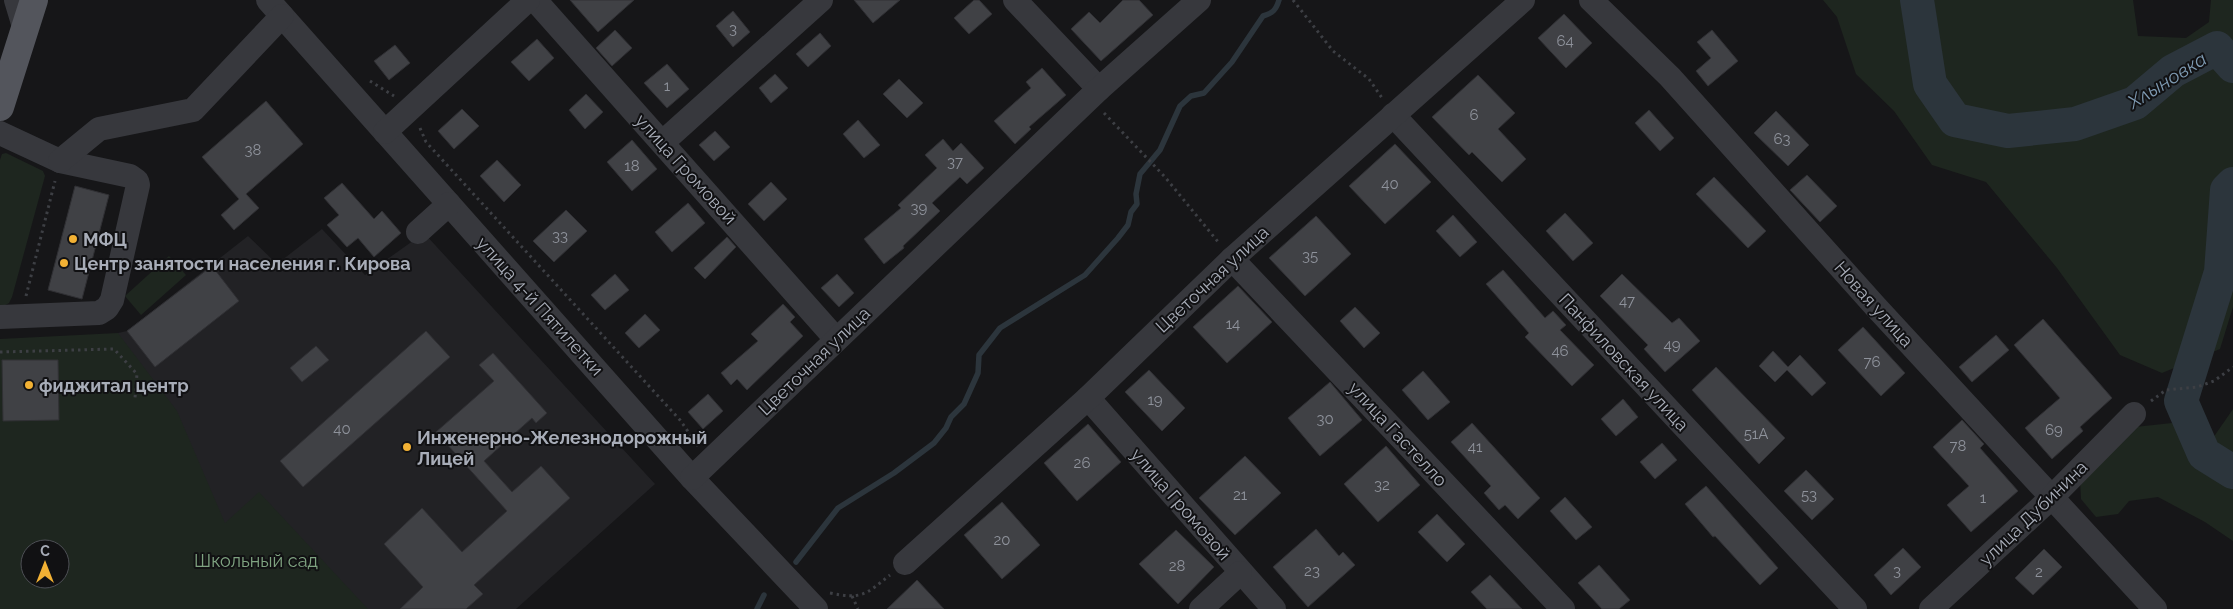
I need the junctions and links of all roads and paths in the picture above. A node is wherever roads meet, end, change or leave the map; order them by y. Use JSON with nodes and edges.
{"nodes":[{"id":1,"x":16,"y":0,"type":"edge"},
{"id":2,"x":34,"y":0,"type":"edge"},
{"id":3,"x":528,"y":0,"type":"edge"},
{"id":4,"x":535,"y":0,"type":"edge"},
{"id":5,"x":821,"y":0,"type":"edge"},
{"id":6,"x":1015,"y":0,"type":"edge"},
{"id":7,"x":1199,"y":0,"type":"edge"},
{"id":8,"x":1293,"y":0,"type":"edge"},
{"id":9,"x":1523,"y":0,"type":"edge"},
{"id":10,"x":1591,"y":0,"type":"edge"},
{"id":11,"x":275,"y":8,"type":"edge"},
{"id":12,"x":25,"y":30,"type":"junction"},
{"id":13,"x":365,"y":75,"type":"dead end"},
{"id":14,"x":1094,"y":93,"type":"junction"},
{"id":15,"x":0,"y":107,"type":"edge"},
{"id":16,"x":408,"y":110,"type":"junction"},
{"id":17,"x":1393,"y":115,"type":"junction"},
{"id":18,"x":385,"y":132,"type":"junction"},
{"id":19,"x":0,"y":133,"type":"edge"},
{"id":20,"x":663,"y":142,"type":"junction"},
{"id":21,"x":60,"y":161,"type":"junction"},
{"id":22,"x":449,"y":204,"type":"junction"},
{"id":23,"x":418,"y":232,"type":"dead end"},
{"id":24,"x":1232,"y":259,"type":"junction"},
{"id":25,"x":11,"y":317,"type":"edge"},
{"id":26,"x":836,"y":339,"type":"junction"},
{"id":27,"x":0,"y":352,"type":"edge"},
{"id":28,"x":2233,"y":367,"type":"edge"},
{"id":29,"x":2166,"y":390,"type":"dead end"},
{"id":30,"x":135,"y":398,"type":"dead end"},
{"id":31,"x":1088,"y":398,"type":"junction"},
{"id":32,"x":2134,"y":414,"type":"dead end"},
{"id":33,"x":711,"y":460,"type":"junction"},
{"id":34,"x":692,"y":478,"type":"junction"},
{"id":35,"x":2051,"y":498,"type":"junction"},
{"id":36,"x":905,"y":563,"type":"joint"},
{"id":37,"x":1240,"y":572,"type":"junction"},
{"id":38,"x":852,"y":596,"type":"junction"},
{"id":39,"x":820,"y":600,"type":"edge"},
{"id":40,"x":858,"y":609,"type":"edge"},
{"id":41,"x":1201,"y":609,"type":"edge"},
{"id":42,"x":1274,"y":609,"type":"edge"},
{"id":43,"x":1563,"y":609,"type":"edge"},
{"id":44,"x":1855,"y":609,"type":"edge"},
{"id":45,"x":1931,"y":609,"type":"edge"},
{"id":46,"x":2155,"y":609,"type":"edge"}],
"edges":[{"from":1,"to":12,"type":"street"},
{"from":2,"to":12,"type":"main road"},
{"from":3,"to":16,"type":"street"},
{"from":4,"to":20,"type":"street","name":"улица Громовой"},
{"from":5,"to":20,"type":"street"},
{"from":6,"to":14,"type":"street"},
{"from":7,"to":14,"type":"street","name":"Цветочная улица"},
{"from":8,"to":17,"type":"path"},
{"from":9,"to":17,"type":"street","name":"Цветочная улица"},
{"from":10,"to":35,"type":"street","name":"Новая улица"},
{"from":11,"to":18,"type":"street","name":"улица 4-й Пятилетки"},
{"from":11,"to":21,"type":"street"},
{"from":12,"to":15,"type":"main road"},
{"from":13,"to":16,"type":"path"},
{"from":14,"to":24,"type":"path"},
{"from":14,"to":26,"type":"street","name":"Цветочная улица"},
{"from":16,"to":18,"type":"street"},
{"from":16,"to":33,"type":"path"},
{"from":17,"to":24,"type":"street","name":"Цветочная улица"},
{"from":17,"to":44,"type":"street","name":"Панфиловская улица"},
{"from":18,"to":22,"type":"street","name":"улица 4-й Пятилетки"},
{"from":19,"to":21,"type":"street"},
{"from":20,"to":26,"type":"street","name":"улица Громовой"},
{"from":21,"to":25,"type":"path"},
{"from":21,"to":25,"type":"street"},
{"from":22,"to":23,"type":"street"},
{"from":22,"to":34,"type":"street","name":"улица 4-й Пятилетки"},
{"from":24,"to":31,"type":"street","name":"Цветочная улица"},
{"from":24,"to":43,"type":"street","name":"улица Гастелло"},
{"from":26,"to":33,"type":"street","name":"Цветочная улица"},
{"from":27,"to":30,"type":"path"},
{"from":28,"to":29,"type":"path"},
{"from":31,"to":36,"type":"street","name":"Цветочная улица"},
{"from":31,"to":37,"type":"street","name":"улица Громовой"},
{"from":32,"to":35,"type":"street","name":"улица Дубинина"},
{"from":33,"to":34,"type":"street","name":"Цветочная улица"},
{"from":34,"to":39,"type":"street","name":"улица 4-й Пятилетки"},
{"from":35,"to":45,"type":"street","name":"улица Дубинина"},
{"from":35,"to":46,"type":"street","name":"Новая улица"},
{"from":36,"to":38,"type":"path"},
{"from":37,"to":41,"type":"street"},
{"from":37,"to":42,"type":"street","name":"улица Громовой"},
{"from":38,"to":39,"type":"path"},
{"from":38,"to":40,"type":"path"}]}
